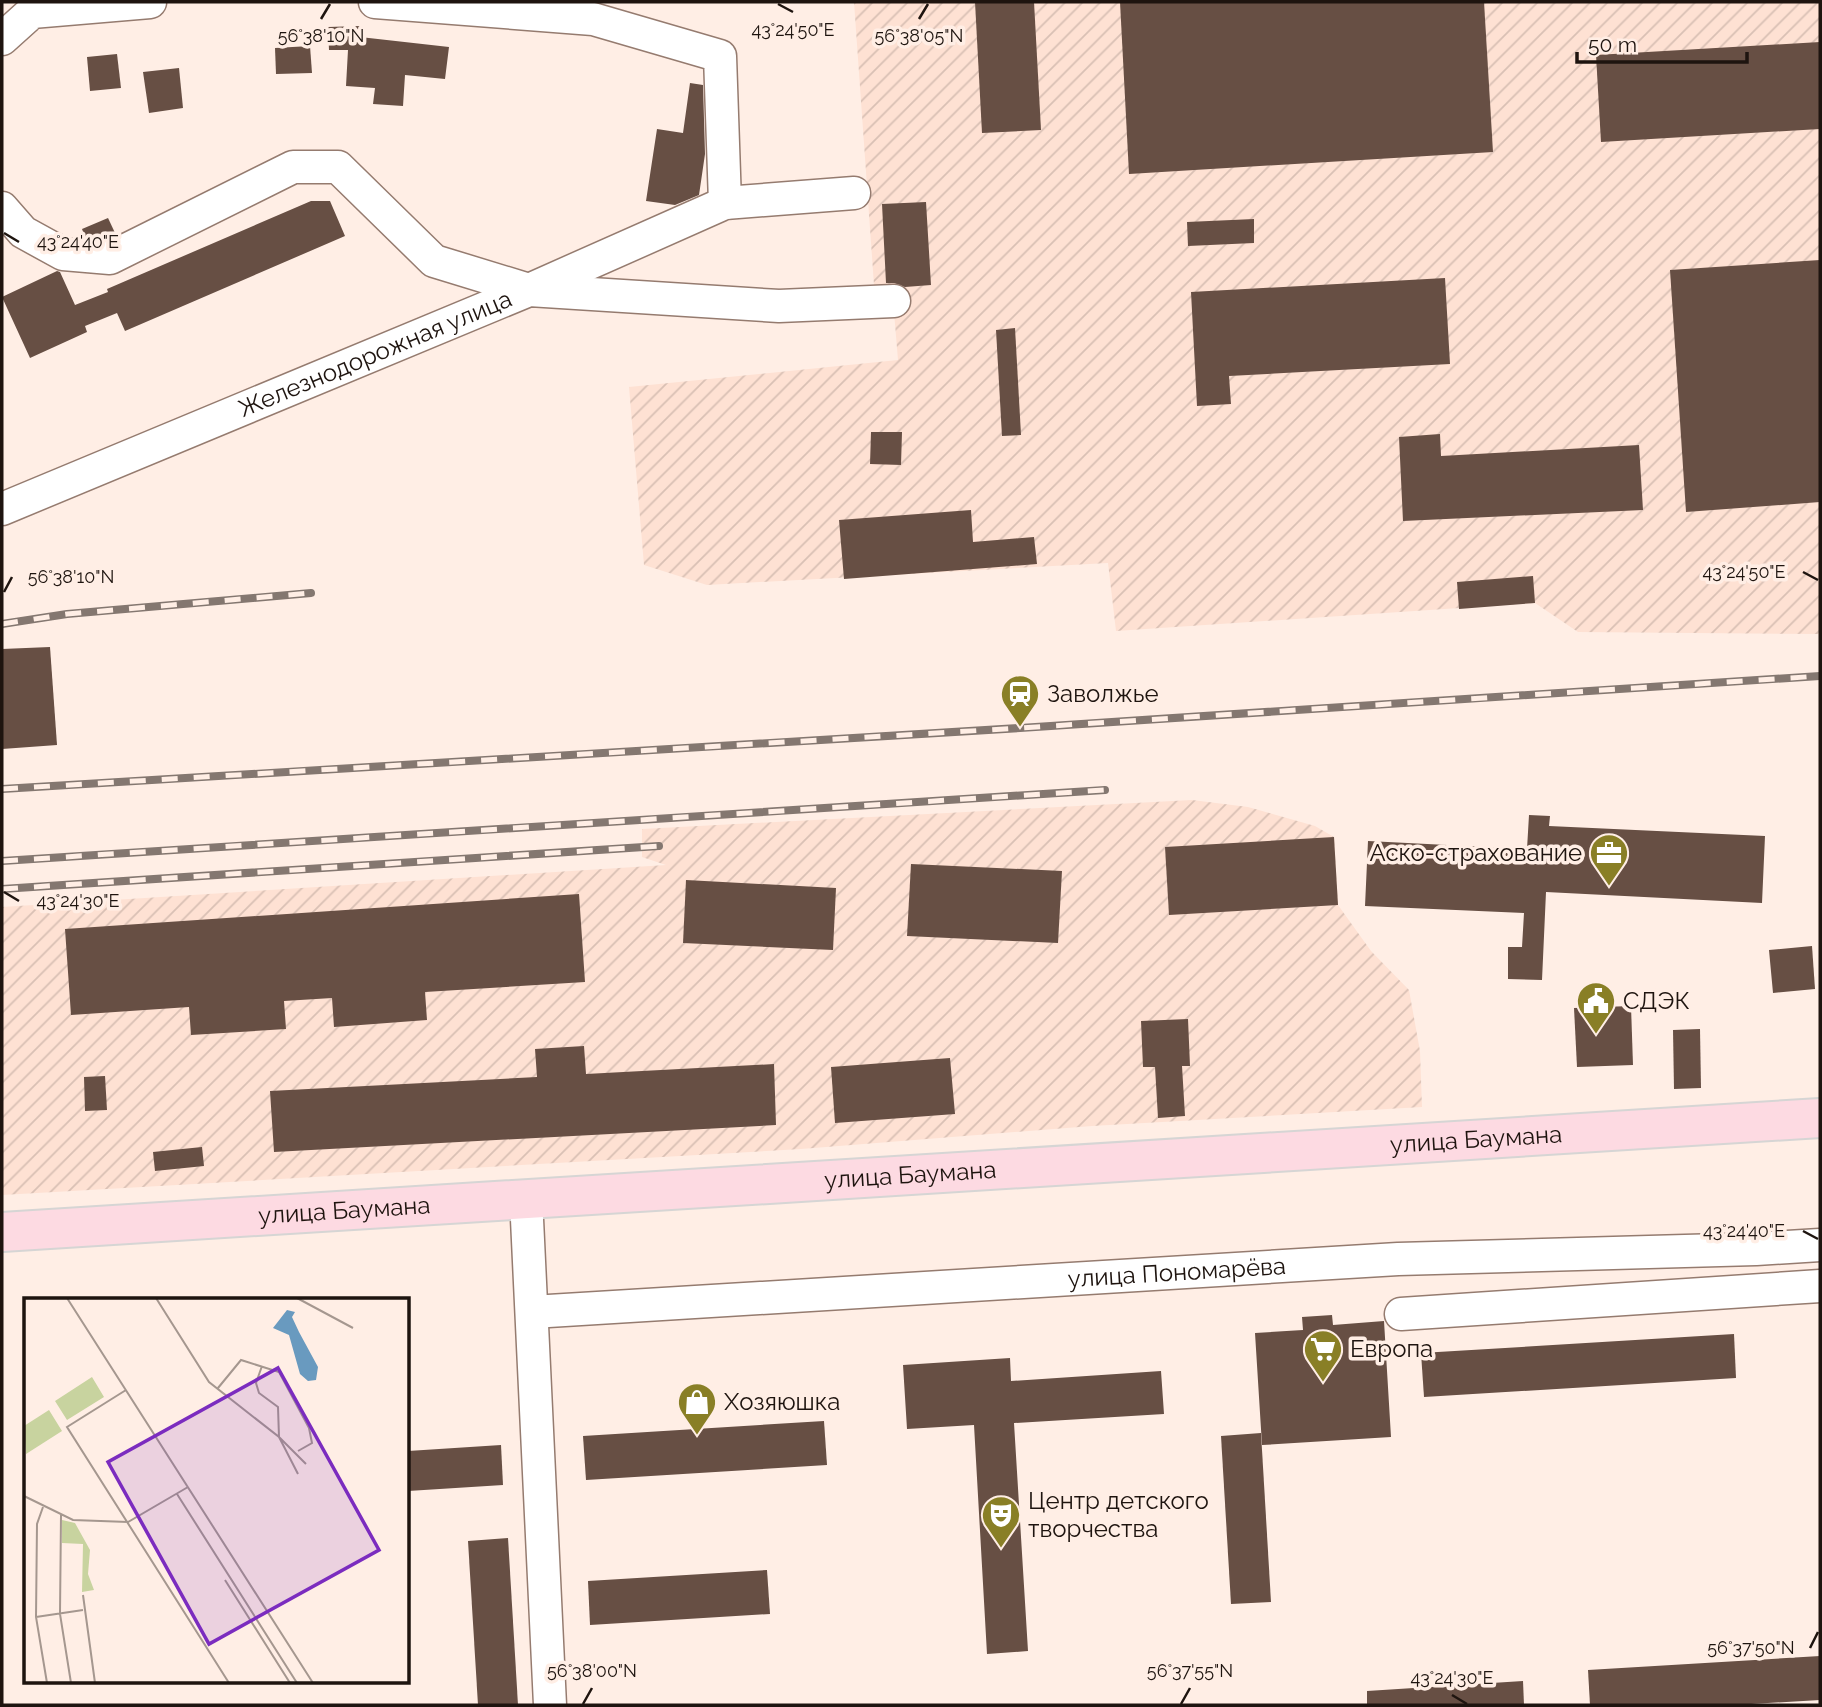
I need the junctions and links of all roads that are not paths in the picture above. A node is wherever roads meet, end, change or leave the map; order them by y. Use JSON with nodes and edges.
{"nodes":[{"id":1,"x":150,"y":2,"type":"edge"},
{"id":2,"x":375,"y":2,"type":"edge"},
{"id":3,"x":2,"y":39,"type":"edge"},
{"id":4,"x":854,"y":193,"type":"dead end"},
{"id":5,"x":725,"y":202,"type":"junction"},
{"id":6,"x":2,"y":208,"type":"edge"},
{"id":7,"x":529,"y":290,"type":"junction"},
{"id":8,"x":894,"y":301,"type":"dead end"},
{"id":9,"x":2,"y":509,"type":"edge"},
{"id":10,"x":1820,"y":1118,"type":"edge"},
{"id":11,"x":526,"y":1198,"type":"junction"},
{"id":12,"x":2,"y":1232,"type":"edge"},
{"id":13,"x":1820,"y":1245,"type":"edge"},
{"id":14,"x":1820,"y":1286,"type":"edge"},
{"id":15,"x":532,"y":1312,"type":"junction"},
{"id":16,"x":1401,"y":1314,"type":"dead end"},
{"id":17,"x":550,"y":1705,"type":"edge"}],
"edges":[{"from":1,"to":3,"type":"street"},
{"from":2,"to":5,"type":"street"},
{"from":4,"to":5,"type":"street"},
{"from":5,"to":7,"type":"street"},
{"from":6,"to":7,"type":"street"},
{"from":7,"to":8,"type":"street","name":"Железнодорожная улица"},
{"from":7,"to":9,"type":"street","name":"Железнодорожная улица"},
{"from":10,"to":11,"type":"main road","name":"улица Баумана"},
{"from":11,"to":12,"type":"main road","name":"улица Баумана"},
{"from":11,"to":15,"type":"street"},
{"from":13,"to":15,"type":"street","name":"улица Пономарёва"},
{"from":14,"to":16,"type":"street"},
{"from":15,"to":17,"type":"street"}]}
